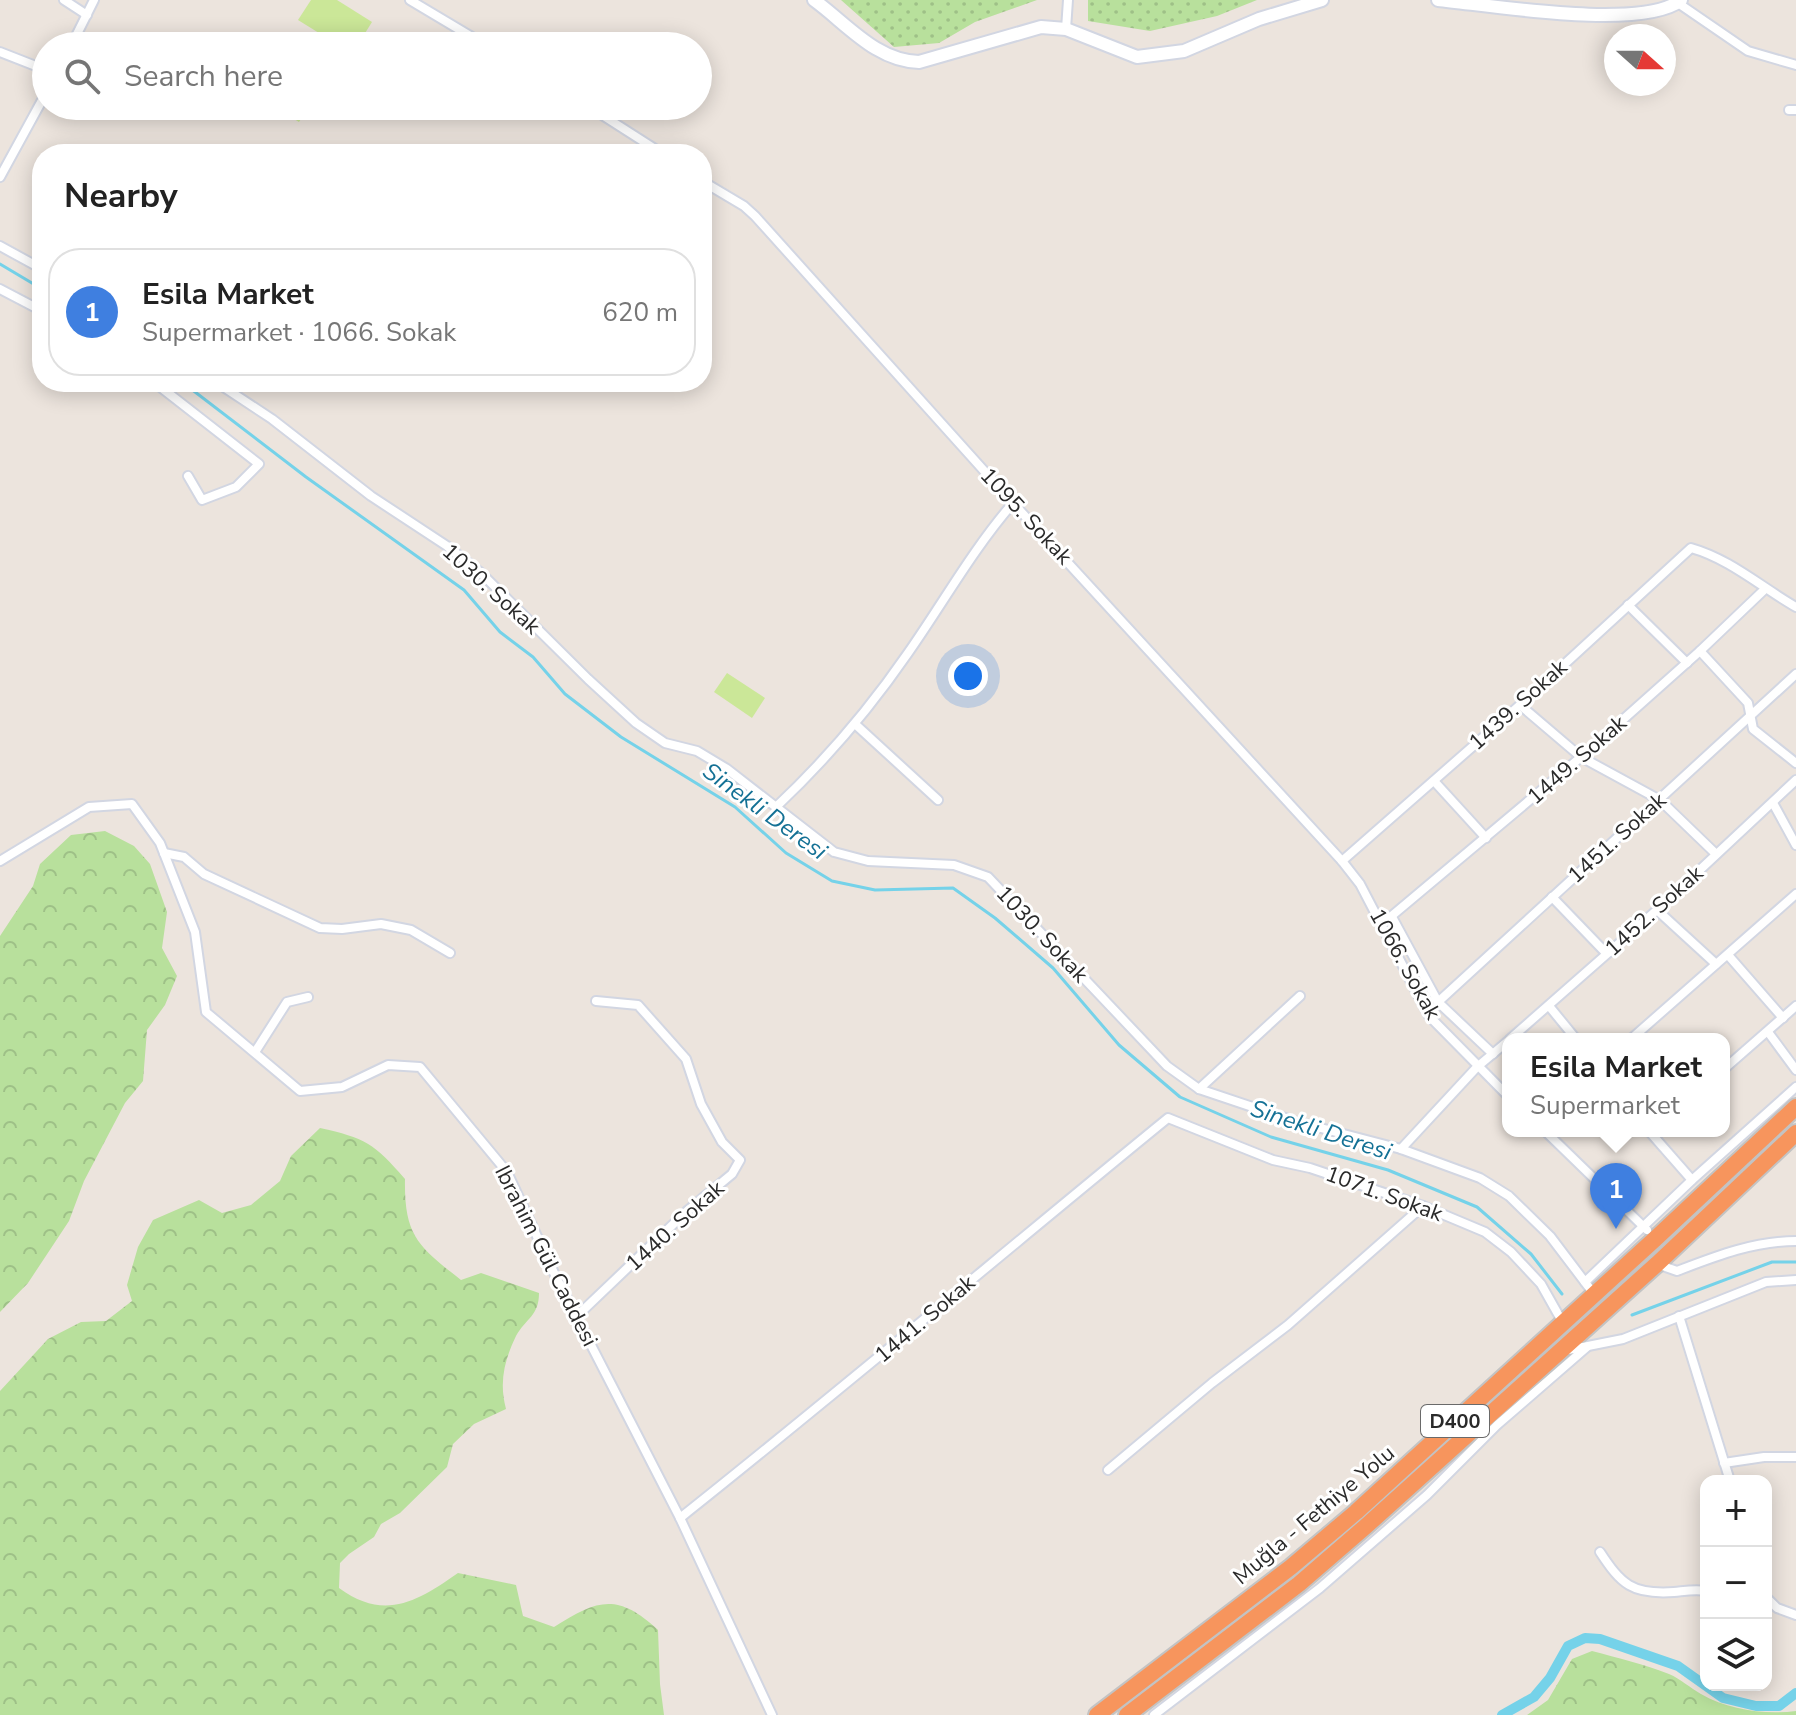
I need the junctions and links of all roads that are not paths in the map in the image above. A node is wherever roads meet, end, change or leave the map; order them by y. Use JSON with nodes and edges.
{"nodes":[{"id":1,"x":64,"y":0,"type":"edge"},
{"id":2,"x":94,"y":0,"type":"edge"},
{"id":3,"x":410,"y":0,"type":"edge"},
{"id":4,"x":814,"y":0,"type":"edge"},
{"id":5,"x":1068,"y":0,"type":"edge"},
{"id":6,"x":1322,"y":0,"type":"edge"},
{"id":7,"x":1438,"y":0,"type":"edge"},
{"id":8,"x":1680,"y":2,"type":"edge"},
{"id":9,"x":87,"y":15,"type":"junction"},
{"id":10,"x":1066,"y":29,"type":"junction"},
{"id":11,"x":78,"y":32,"type":"edge"},
{"id":12,"x":464,"y":32,"type":"edge"},
{"id":13,"x":0,"y":52,"type":"edge"},
{"id":14,"x":32,"y":65,"type":"edge"},
{"id":15,"x":1796,"y":65,"type":"edge"},
{"id":16,"x":32,"y":119,"type":"edge"},
{"id":17,"x":610,"y":120,"type":"edge"},
{"id":18,"x":647,"y":144,"type":"edge"},
{"id":19,"x":0,"y":177,"type":"edge"},
{"id":20,"x":712,"y":187,"type":"edge"},
{"id":21,"x":0,"y":246,"type":"edge"},
{"id":22,"x":32,"y":264,"type":"edge"},
{"id":23,"x":0,"y":289,"type":"edge"},
{"id":24,"x":32,"y":306,"type":"edge"},
{"id":25,"x":167,"y":392,"type":"edge"},
{"id":26,"x":231,"y":392,"type":"edge"},
{"id":27,"x":188,"y":476,"type":"dead end"},
{"id":28,"x":1013,"y":503,"type":"junction"},
{"id":29,"x":1765,"y":589,"type":"junction"},
{"id":30,"x":1628,"y":605,"type":"junction"},
{"id":31,"x":1796,"y":607,"type":"edge"},
{"id":32,"x":1700,"y":651,"type":"junction"},
{"id":33,"x":1687,"y":663,"type":"junction"},
{"id":34,"x":1796,"y":674,"type":"edge"},
{"id":35,"x":1520,"y":705,"type":"junction"},
{"id":36,"x":1750,"y":716,"type":"junction"},
{"id":37,"x":855,"y":724,"type":"junction"},
{"id":38,"x":1581,"y":757,"type":"junction"},
{"id":39,"x":1796,"y":763,"type":"edge"},
{"id":40,"x":1796,"y":780,"type":"edge"},
{"id":41,"x":1434,"y":781,"type":"junction"},
{"id":42,"x":938,"y":800,"type":"dead end"},
{"id":43,"x":1660,"y":800,"type":"junction"},
{"id":44,"x":1773,"y":803,"type":"junction"},
{"id":45,"x":777,"y":806,"type":"junction"},
{"id":46,"x":1486,"y":838,"type":"junction"},
{"id":47,"x":1796,"y":845,"type":"edge"},
{"id":48,"x":164,"y":853,"type":"junction"},
{"id":49,"x":1716,"y":854,"type":"junction"},
{"id":50,"x":0,"y":861,"type":"edge"},
{"id":51,"x":1342,"y":861,"type":"junction"},
{"id":52,"x":1796,"y":894,"type":"edge"},
{"id":53,"x":1552,"y":897,"type":"junction"},
{"id":54,"x":1657,"y":910,"type":"junction"},
{"id":55,"x":1392,"y":917,"type":"junction"},
{"id":56,"x":1382,"y":924,"type":"junction"},
{"id":57,"x":450,"y":953,"type":"dead end"},
{"id":58,"x":1606,"y":953,"type":"junction"},
{"id":59,"x":1728,"y":955,"type":"junction"},
{"id":60,"x":1716,"y":964,"type":"junction"},
{"id":61,"x":1300,"y":996,"type":"dead end"},
{"id":62,"x":308,"y":997,"type":"dead end"},
{"id":63,"x":596,"y":1001,"type":"dead end"},
{"id":64,"x":1438,"y":1002,"type":"junction"},
{"id":65,"x":1549,"y":1006,"type":"junction"},
{"id":66,"x":1796,"y":1006,"type":"edge"},
{"id":67,"x":1783,"y":1018,"type":"junction"},
{"id":68,"x":1768,"y":1032,"type":"junction"},
{"id":69,"x":1517,"y":1033,"type":"edge"},
{"id":70,"x":1571,"y":1033,"type":"edge"},
{"id":71,"x":1638,"y":1033,"type":"edge"},
{"id":72,"x":1502,"y":1046,"type":"edge"},
{"id":73,"x":255,"y":1052,"type":"junction"},
{"id":74,"x":1493,"y":1054,"type":"junction"},
{"id":75,"x":1730,"y":1064,"type":"edge"},
{"id":76,"x":1477,"y":1067,"type":"junction"},
{"id":77,"x":1796,"y":1070,"type":"edge"},
{"id":78,"x":1796,"y":1087,"type":"edge"},
{"id":79,"x":1199,"y":1089,"type":"junction"},
{"id":80,"x":1502,"y":1090,"type":"edge"},
{"id":81,"x":1796,"y":1107,"type":"edge"},
{"id":82,"x":1168,"y":1118,"type":"joint"},
{"id":83,"x":1796,"y":1133,"type":"edge"},
{"id":84,"x":1551,"y":1137,"type":"edge"},
{"id":85,"x":1655,"y":1137,"type":"edge"},
{"id":86,"x":1401,"y":1149,"type":"junction"},
{"id":87,"x":1692,"y":1180,"type":"junction"},
{"id":88,"x":1423,"y":1206,"type":"junction"},
{"id":89,"x":1649,"y":1233,"type":"junction"},
{"id":90,"x":1796,"y":1241,"type":"edge"},
{"id":91,"x":1657,"y":1264,"type":"junction"},
{"id":92,"x":1796,"y":1280,"type":"edge"},
{"id":93,"x":1590,"y":1288,"type":"junction"},
{"id":94,"x":577,"y":1316,"type":"junction"},
{"id":95,"x":1679,"y":1316,"type":"junction"},
{"id":96,"x":1563,"y":1323,"type":"junction"},
{"id":97,"x":1587,"y":1347,"type":"junction"},
{"id":98,"x":1559,"y":1352,"type":"junction"},
{"id":99,"x":1796,"y":1457,"type":"edge"},
{"id":100,"x":1724,"y":1463,"type":"junction"},
{"id":101,"x":1108,"y":1470,"type":"dead end"},
{"id":102,"x":1728,"y":1475,"type":"edge"},
{"id":103,"x":1414,"y":1482,"type":"junction"},
{"id":104,"x":1427,"y":1495,"type":"junction"},
{"id":105,"x":680,"y":1518,"type":"junction"},
{"id":106,"x":1600,"y":1552,"type":"dead end"},
{"id":107,"x":1700,"y":1591,"type":"edge"},
{"id":108,"x":1772,"y":1603,"type":"edge"},
{"id":109,"x":1796,"y":1615,"type":"edge"},
{"id":110,"x":772,"y":1715,"type":"edge"},
{"id":111,"x":1097,"y":1715,"type":"edge"},
{"id":112,"x":1127,"y":1715,"type":"edge"},
{"id":113,"x":1154,"y":1715,"type":"edge"}],
"edges":[{"from":1,"to":9,"type":"street"},
{"from":2,"to":9,"type":"street"},
{"from":3,"to":12,"type":"street"},
{"from":4,"to":10,"type":"main road"},
{"from":5,"to":10,"type":"street"},
{"from":6,"to":10,"type":"main road"},
{"from":7,"to":8,"type":"main road"},
{"from":8,"to":15,"type":"street"},
{"from":9,"to":11,"type":"street"},
{"from":13,"to":14,"type":"street"},
{"from":16,"to":19,"type":"street"},
{"from":17,"to":18,"type":"street"},
{"from":20,"to":28,"type":"street","name":"1095. Sokak"},
{"from":21,"to":22,"type":"street"},
{"from":23,"to":24,"type":"street"},
{"from":25,"to":27,"type":"street"},
{"from":26,"to":45,"type":"street","name":"1030. Sokak"},
{"from":28,"to":37,"type":"street"},
{"from":28,"to":51,"type":"street","name":"1095. Sokak"},
{"from":29,"to":30,"type":"street","name":"1439. Sokak"},
{"from":29,"to":31,"type":"street"},
{"from":29,"to":32,"type":"street","name":"1449. Sokak"},
{"from":30,"to":33,"type":"street"},
{"from":30,"to":35,"type":"street","name":"1439. Sokak"},
{"from":32,"to":33,"type":"street","name":"1449. Sokak"},
{"from":32,"to":36,"type":"street"},
{"from":33,"to":38,"type":"street","name":"1449. Sokak"},
{"from":34,"to":36,"type":"street","name":"1451. Sokak"},
{"from":35,"to":38,"type":"street"},
{"from":35,"to":41,"type":"street","name":"1439. Sokak"},
{"from":36,"to":39,"type":"street"},
{"from":36,"to":43,"type":"street","name":"1451. Sokak"},
{"from":37,"to":42,"type":"street"},
{"from":37,"to":45,"type":"street"},
{"from":38,"to":43,"type":"street"},
{"from":38,"to":46,"type":"street","name":"1449. Sokak"},
{"from":40,"to":44,"type":"street","name":"1452. Sokak"},
{"from":41,"to":46,"type":"street"},
{"from":41,"to":51,"type":"street","name":"1439. Sokak"},
{"from":43,"to":49,"type":"street"},
{"from":43,"to":53,"type":"street","name":"1451. Sokak"},
{"from":44,"to":47,"type":"street"},
{"from":44,"to":49,"type":"street","name":"1452. Sokak"},
{"from":45,"to":79,"type":"street","name":"1030. Sokak"},
{"from":46,"to":55,"type":"street","name":"1449. Sokak"},
{"from":48,"to":50,"type":"street","name":"Ibrahim Gül Caddesi"},
{"from":48,"to":57,"type":"street"},
{"from":48,"to":73,"type":"street","name":"Ibrahim Gül Caddesi"},
{"from":49,"to":54,"type":"street","name":"1452. Sokak"},
{"from":51,"to":56,"type":"street","name":"1066. Sokak"},
{"from":52,"to":59,"type":"street"},
{"from":53,"to":58,"type":"street"},
{"from":53,"to":64,"type":"street","name":"1451. Sokak"},
{"from":54,"to":58,"type":"street","name":"1452. Sokak"},
{"from":54,"to":60,"type":"street"},
{"from":55,"to":56,"type":"street","name":"1449. Sokak"},
{"from":55,"to":64,"type":"street"},
{"from":56,"to":76,"type":"street","name":"1066. Sokak"},
{"from":58,"to":65,"type":"street","name":"1452. Sokak"},
{"from":59,"to":60,"type":"street"},
{"from":59,"to":67,"type":"street"},
{"from":60,"to":71,"type":"street"},
{"from":61,"to":79,"type":"street"},
{"from":62,"to":73,"type":"street"},
{"from":63,"to":94,"type":"street","name":"1440. Sokak"},
{"from":64,"to":74,"type":"street"},
{"from":65,"to":69,"type":"street","name":"1452. Sokak"},
{"from":65,"to":70,"type":"street"},
{"from":66,"to":67,"type":"street"},
{"from":67,"to":68,"type":"street"},
{"from":68,"to":75,"type":"street"},
{"from":68,"to":77,"type":"street"},
{"from":72,"to":74,"type":"street","name":"1452. Sokak"},
{"from":73,"to":94,"type":"street","name":"Ibrahim Gül Caddesi"},
{"from":74,"to":76,"type":"street","name":"1452. Sokak"},
{"from":76,"to":80,"type":"street","name":"1066. Sokak"},
{"from":76,"to":86,"type":"street","name":"1452. Sokak"},
{"from":78,"to":87,"type":"street"},
{"from":79,"to":86,"type":"street","name":"1030. Sokak"},
{"from":81,"to":89,"type":"highway","name":"Muğla - Fethiye Yolu","number":"D400"},
{"from":82,"to":88,"type":"street","name":"1071. Sokak"},
{"from":82,"to":105,"type":"street","name":"1441. Sokak"},
{"from":83,"to":91,"type":"highway","name":"Muğla - Fethiye Yolu","number":"D400"},
{"from":84,"to":89,"type":"street"},
{"from":85,"to":87,"type":"street"},
{"from":86,"to":93,"type":"street","name":"1030. Sokak"},
{"from":87,"to":89,"type":"street"},
{"from":88,"to":96,"type":"street","name":"1071. Sokak"},
{"from":88,"to":101,"type":"street"},
{"from":89,"to":93,"type":"highway","name":"Muğla - Fethiye Yolu","number":"D400"},
{"from":90,"to":91,"type":"street"},
{"from":91,"to":98,"type":"highway","name":"Muğla - Fethiye Yolu","number":"D400"},
{"from":92,"to":95,"type":"street"},
{"from":93,"to":96,"type":"highway","name":"Muğla - Fethiye Yolu","number":"D400"},
{"from":94,"to":105,"type":"street","name":"Ibrahim Gül Caddesi"},
{"from":95,"to":97,"type":"street"},
{"from":95,"to":100,"type":"street"},
{"from":96,"to":111,"type":"highway","name":"Muğla - Fethiye Yolu","number":"D400"},
{"from":97,"to":98,"type":"street"},
{"from":97,"to":104,"type":"street"},
{"from":98,"to":103,"type":"highway","name":"Muğla - Fethiye Yolu","number":"D400"},
{"from":99,"to":100,"type":"street"},
{"from":100,"to":102,"type":"street"},
{"from":103,"to":104,"type":"street"},
{"from":103,"to":112,"type":"highway","name":"Muğla - Fethiye Yolu","number":"D400"},
{"from":104,"to":113,"type":"street"},
{"from":105,"to":110,"type":"street","name":"Ibrahim Gül Caddesi"},
{"from":106,"to":107,"type":"street"},
{"from":108,"to":109,"type":"street"}]}
